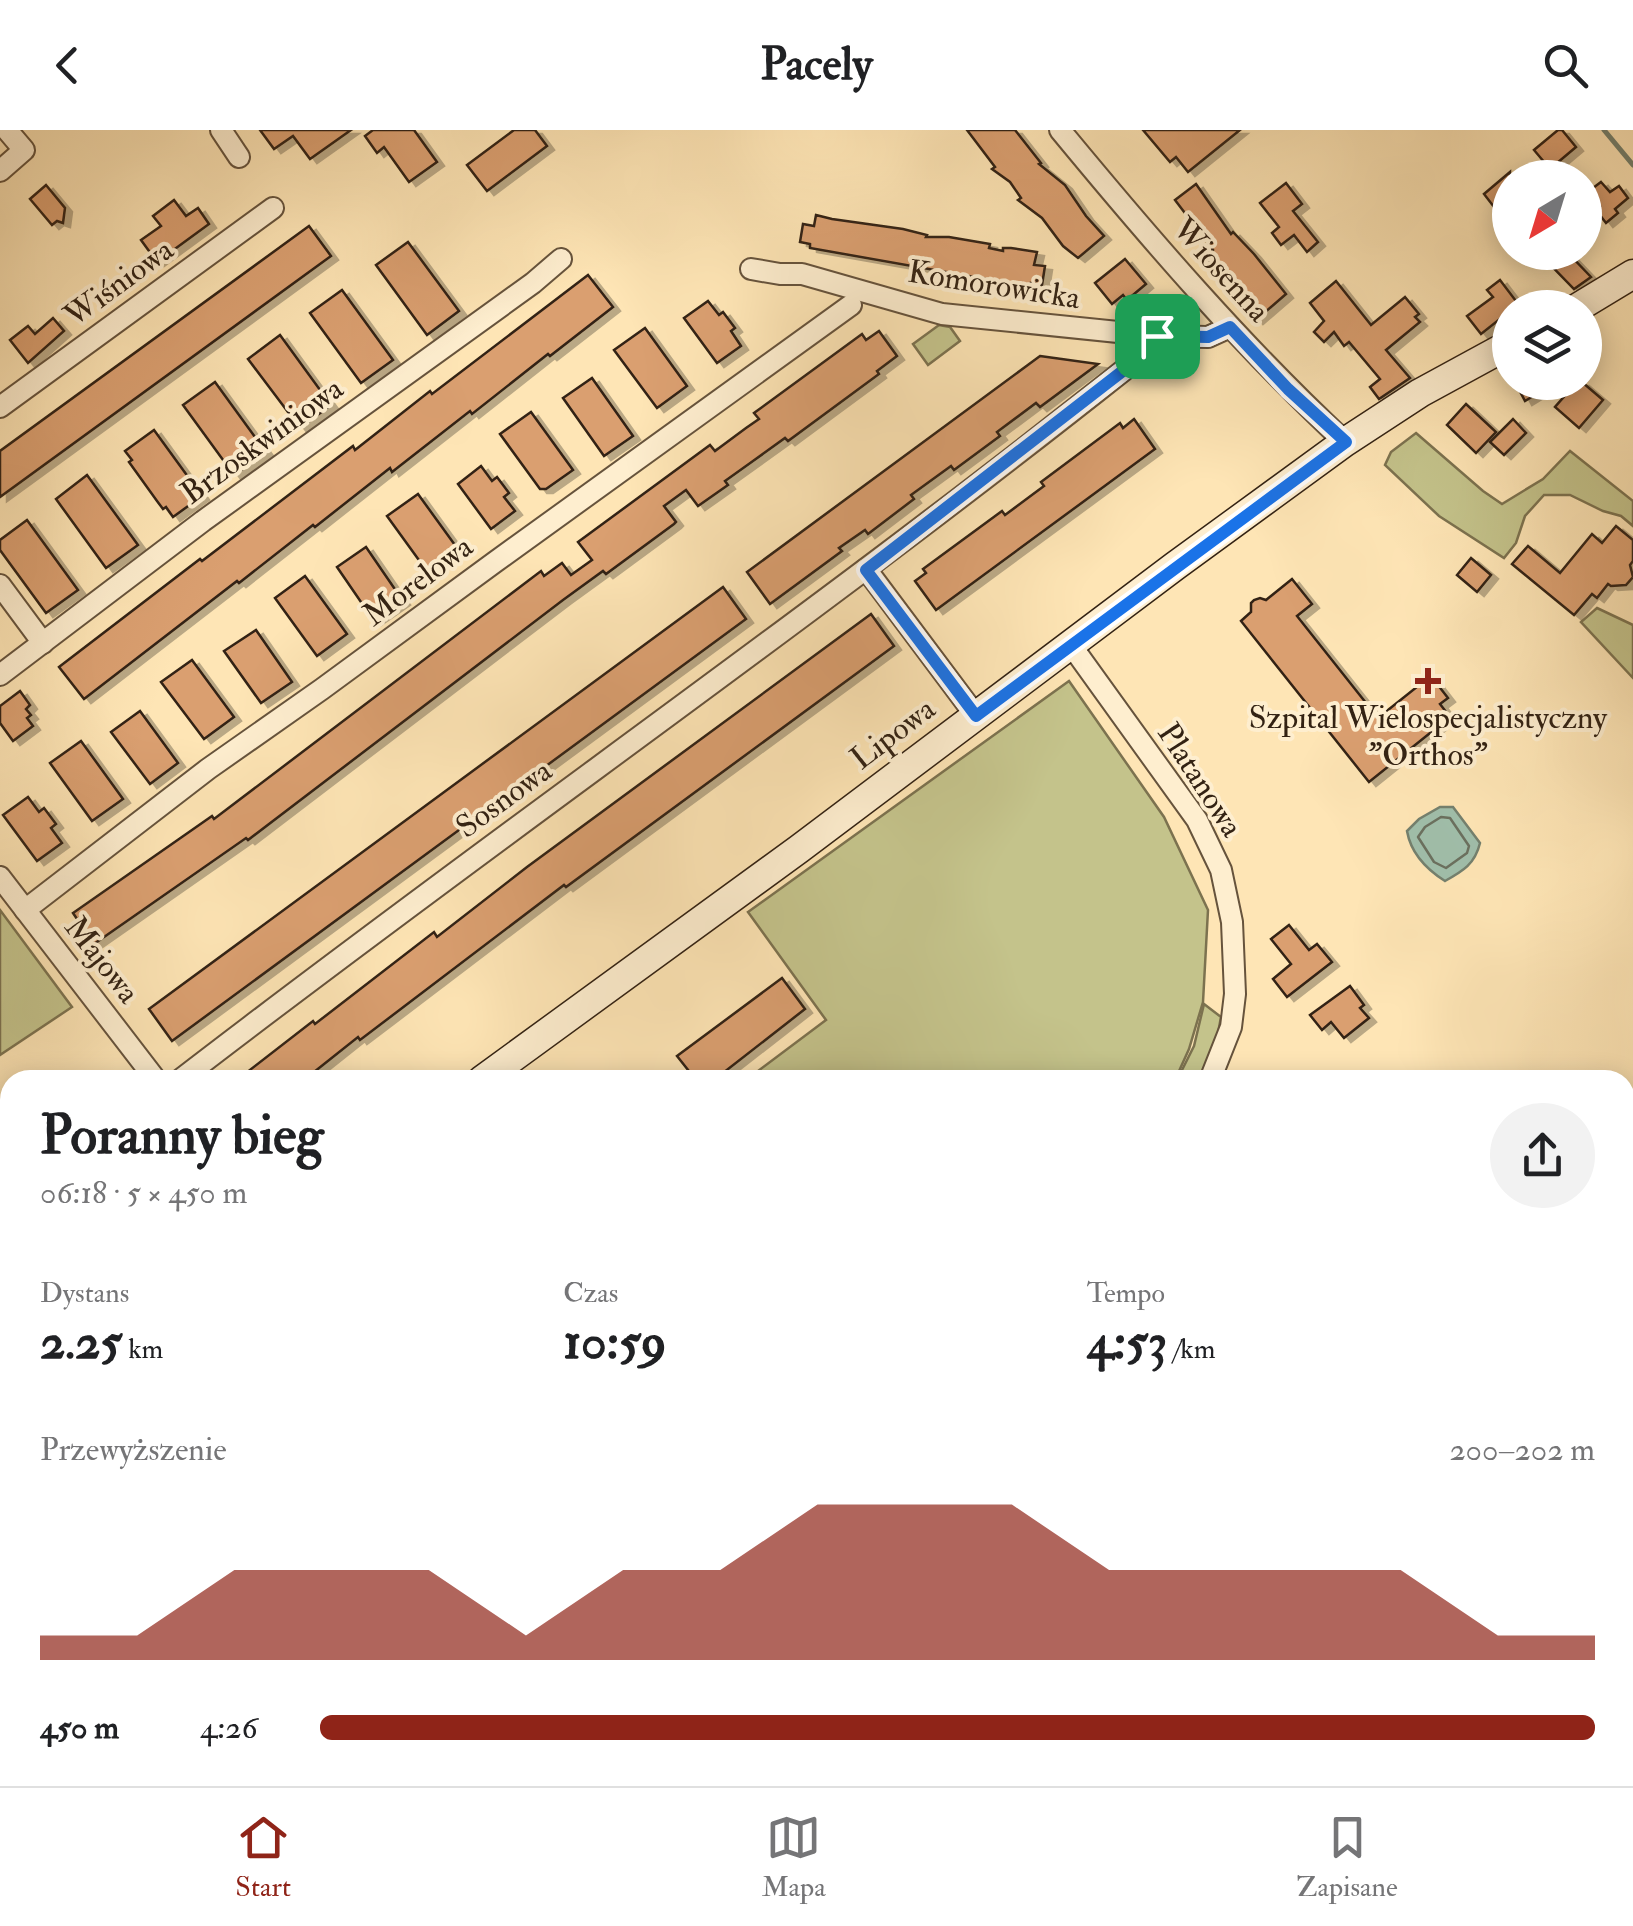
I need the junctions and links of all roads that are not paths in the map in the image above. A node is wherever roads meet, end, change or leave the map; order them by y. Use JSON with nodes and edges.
{"nodes":[{"id":1,"x":8,"y":130,"type":"edge"},
{"id":2,"x":221,"y":130,"type":"edge"},
{"id":3,"x":1060,"y":130,"type":"edge"},
{"id":4,"x":239,"y":156,"type":"dead end"},
{"id":5,"x":0,"y":171,"type":"edge"},
{"id":6,"x":273,"y":208,"type":"dead end"},
{"id":7,"x":562,"y":259,"type":"dead end"},
{"id":8,"x":751,"y":269,"type":"dead end"},
{"id":9,"x":1633,"y":274,"type":"edge"},
{"id":10,"x":1602,"y":293,"type":"edge"},
{"id":11,"x":851,"y":305,"type":"dead end"},
{"id":12,"x":1230,"y":327,"type":"junction"},
{"id":13,"x":1157,"y":336,"type":"junction"},
{"id":14,"x":1492,"y":354,"type":"edge"},
{"id":15,"x":0,"y":407,"type":"edge"},
{"id":16,"x":1346,"y":442,"type":"junction"},
{"id":17,"x":866,"y":570,"type":"junction"},
{"id":18,"x":0,"y":586,"type":"edge"},
{"id":19,"x":43,"y":643,"type":"junction"},
{"id":20,"x":1071,"y":645,"type":"junction"},
{"id":21,"x":0,"y":675,"type":"edge"},
{"id":22,"x":976,"y":716,"type":"junction"},
{"id":23,"x":0,"y":877,"type":"edge"},
{"id":24,"x":24,"y":910,"type":"junction"},
{"id":25,"x":148,"y":1070,"type":"edge"},
{"id":26,"x":193,"y":1070,"type":"edge"},
{"id":27,"x":496,"y":1070,"type":"edge"},
{"id":28,"x":1214,"y":1070,"type":"edge"}],
"edges":[{"from":1,"to":5,"type":"street"},
{"from":2,"to":4,"type":"street"},
{"from":3,"to":12,"type":"street","name":"Wiosenna"},
{"from":6,"to":15,"type":"street","name":"Wiśniowa"},
{"from":7,"to":19,"type":"street","name":"Brzoskwiniowa"},
{"from":8,"to":13,"type":"street","name":"Komorowicka"},
{"from":9,"to":10,"type":"street"},
{"from":11,"to":24,"type":"street","name":"Morelowa"},
{"from":12,"to":13,"type":"street","name":"Komorowicka"},
{"from":12,"to":16,"type":"street","name":"Wiosenna"},
{"from":13,"to":17,"type":"street","name":"Sosnowa"},
{"from":14,"to":16,"type":"street","name":"Lipowa"},
{"from":16,"to":20,"type":"street","name":"Lipowa"},
{"from":17,"to":22,"type":"street"},
{"from":17,"to":26,"type":"street","name":"Sosnowa"},
{"from":18,"to":19,"type":"street"},
{"from":19,"to":21,"type":"street","name":"Brzoskwiniowa"},
{"from":20,"to":22,"type":"street","name":"Lipowa"},
{"from":20,"to":28,"type":"street","name":"Platanowa"},
{"from":22,"to":27,"type":"street","name":"Lipowa"},
{"from":23,"to":24,"type":"street","name":"Majowa"},
{"from":24,"to":25,"type":"street","name":"Majowa"}]}
